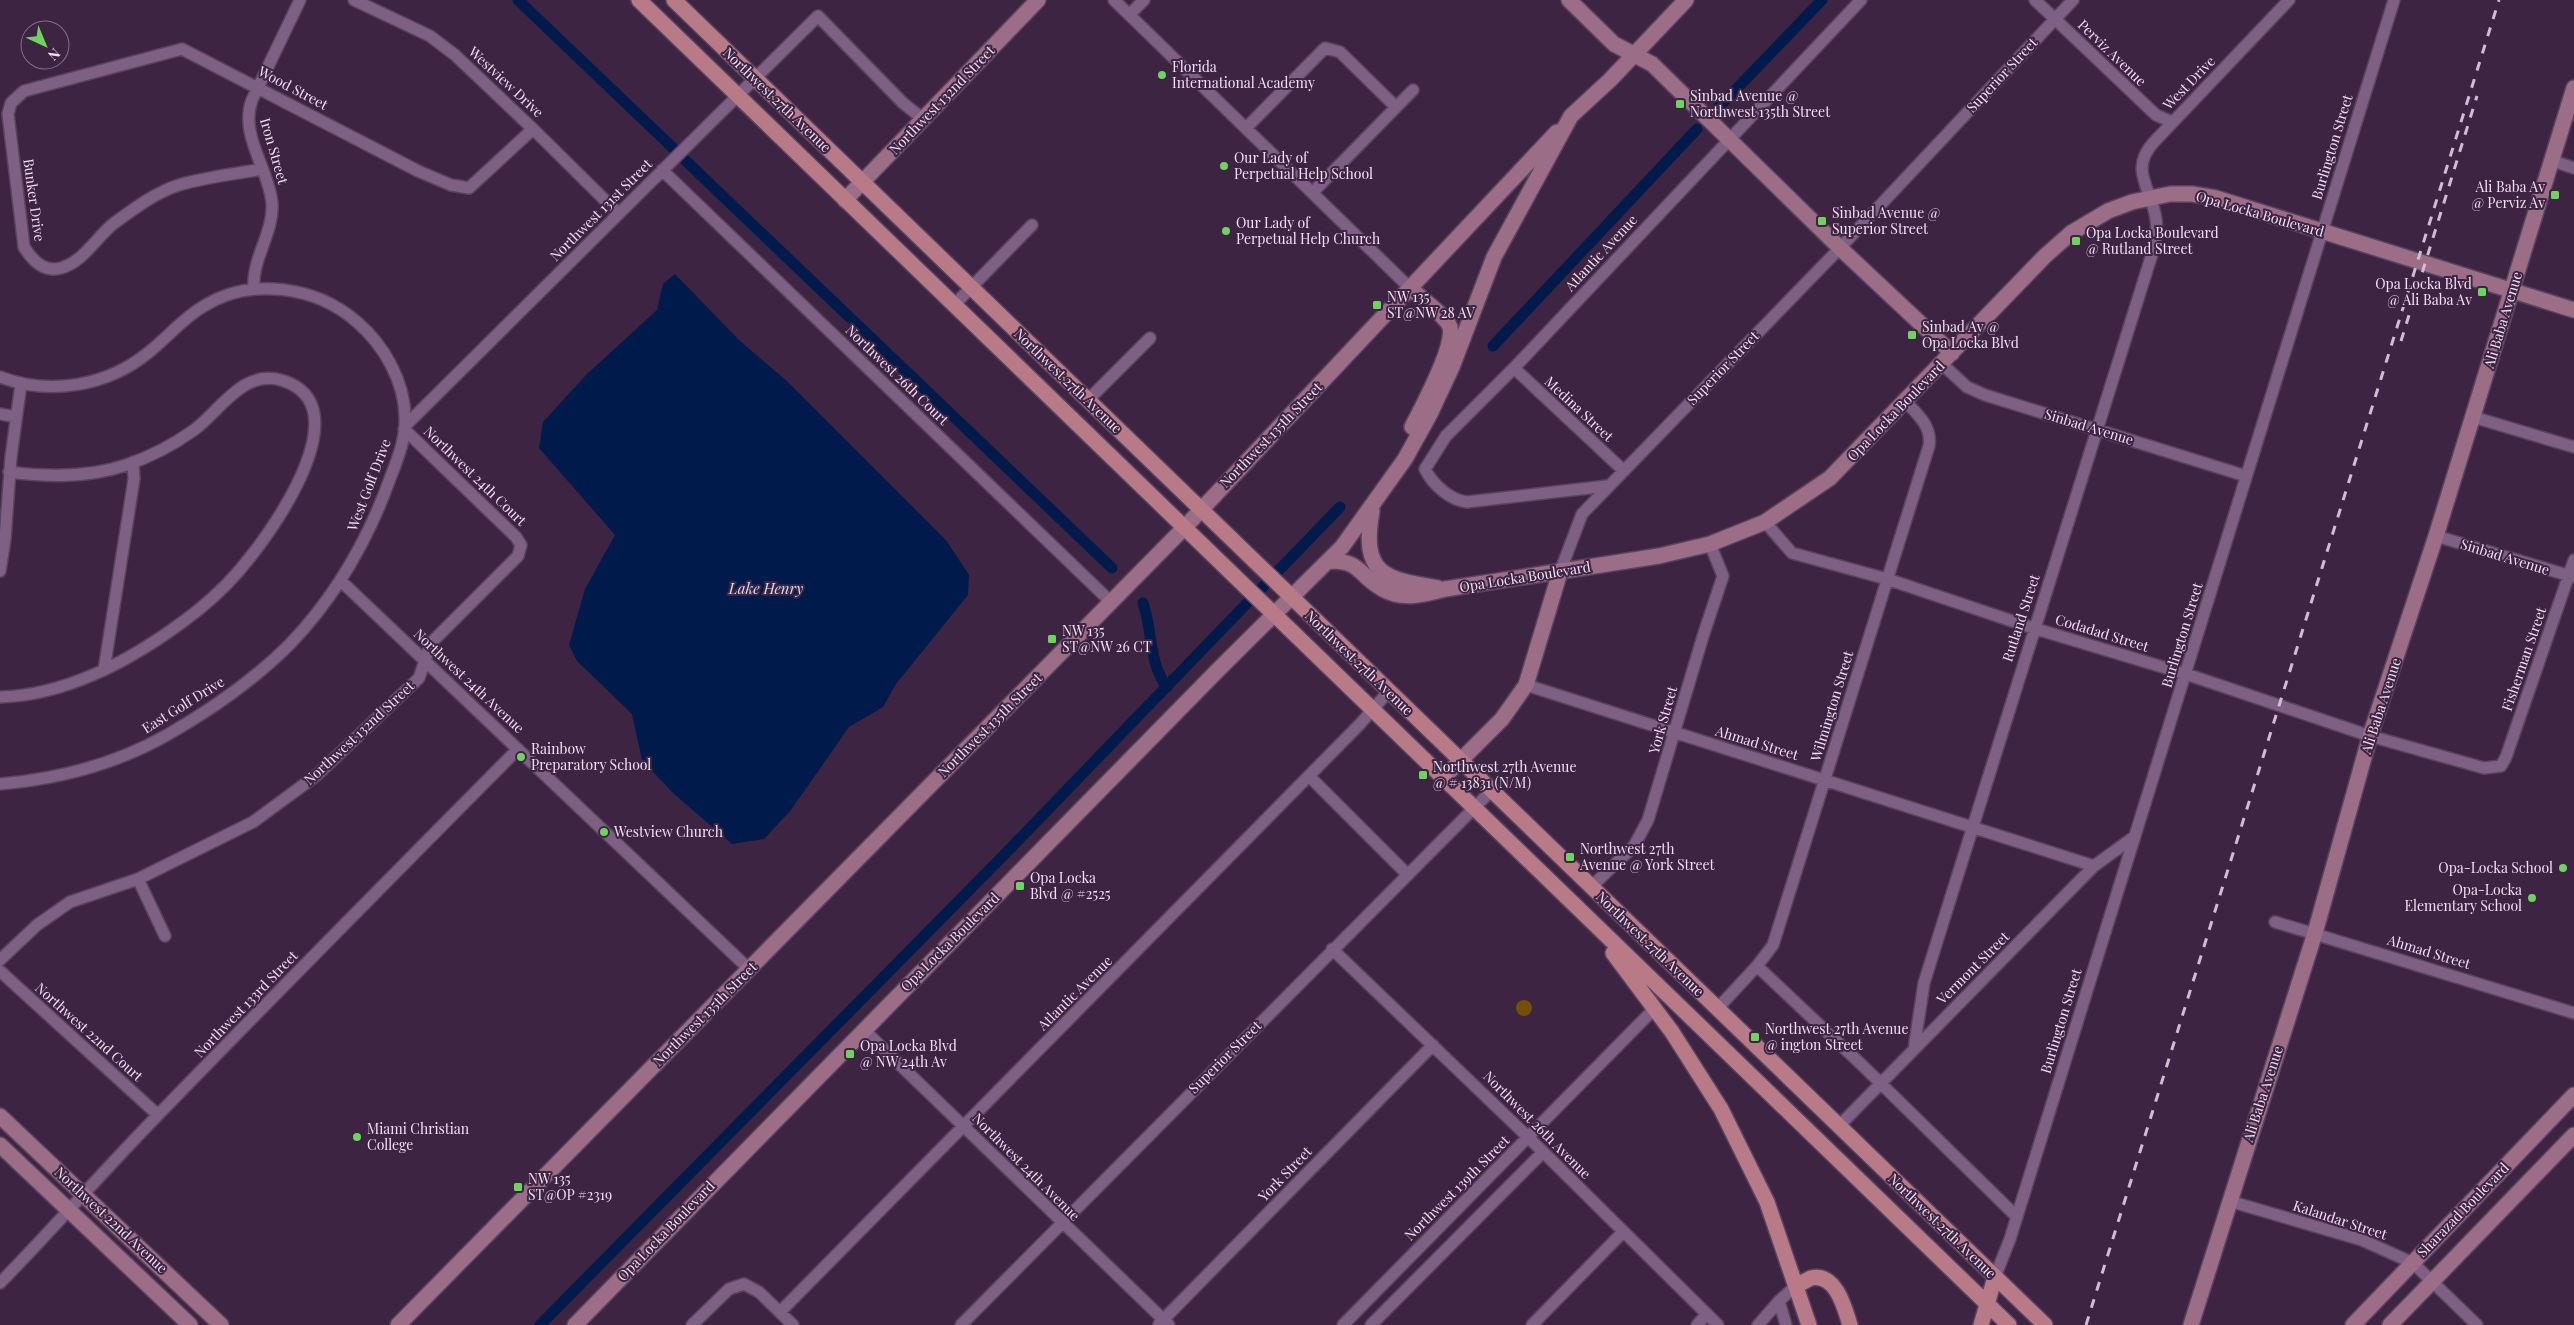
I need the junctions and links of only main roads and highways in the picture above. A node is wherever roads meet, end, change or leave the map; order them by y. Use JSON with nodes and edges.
{"nodes":[{"id":1,"x":639,"y":0,"type":"edge"},
{"id":2,"x":674,"y":0,"type":"edge"},
{"id":3,"x":1602,"y":932,"type":"junction"},
{"id":4,"x":1737,"y":1062,"type":"junction"},
{"id":5,"x":1775,"y":1065,"type":"junction"},
{"id":6,"x":1765,"y":1089,"type":"junction"},
{"id":7,"x":1807,"y":1096,"type":"junction"},
{"id":8,"x":1995,"y":1277,"type":"junction"},
{"id":9,"x":1797,"y":1285,"type":"junction"},
{"id":10,"x":1988,"y":1304,"type":"junction"},
{"id":11,"x":1809,"y":1325,"type":"edge"},
{"id":12,"x":1850,"y":1325,"type":"edge"},
{"id":13,"x":1981,"y":1325,"type":"edge"},
{"id":14,"x":2009,"y":1325,"type":"edge"},
{"id":15,"x":2045,"y":1325,"type":"edge"}],
"edges":[{"from":1,"to":3,"type":"main road","name":"Northwest 27th Avenue"},
{"from":2,"to":5,"type":"main road","name":"Northwest 27th Avenue"},
{"from":3,"to":4,"type":"main road","name":"Northwest 27th Avenue"},
{"from":3,"to":9,"type":"main road"},
{"from":4,"to":5,"type":"main road"},
{"from":4,"to":6,"type":"main road","name":"Northwest 27th Avenue"},
{"from":5,"to":7,"type":"main road","name":"Northwest 27th Avenue"},
{"from":6,"to":7,"type":"main road"},
{"from":6,"to":10,"type":"main road","name":"Northwest 27th Avenue"},
{"from":7,"to":8,"type":"main road","name":"Northwest 27th Avenue"},
{"from":8,"to":10,"type":"main road"},
{"from":8,"to":15,"type":"main road","name":"Northwest 27th Avenue"},
{"from":9,"to":11,"type":"main road"},
{"from":9,"to":12,"type":"main road"},
{"from":10,"to":13,"type":"main road"},
{"from":10,"to":14,"type":"main road","name":"Northwest 27th Avenue"}]}
